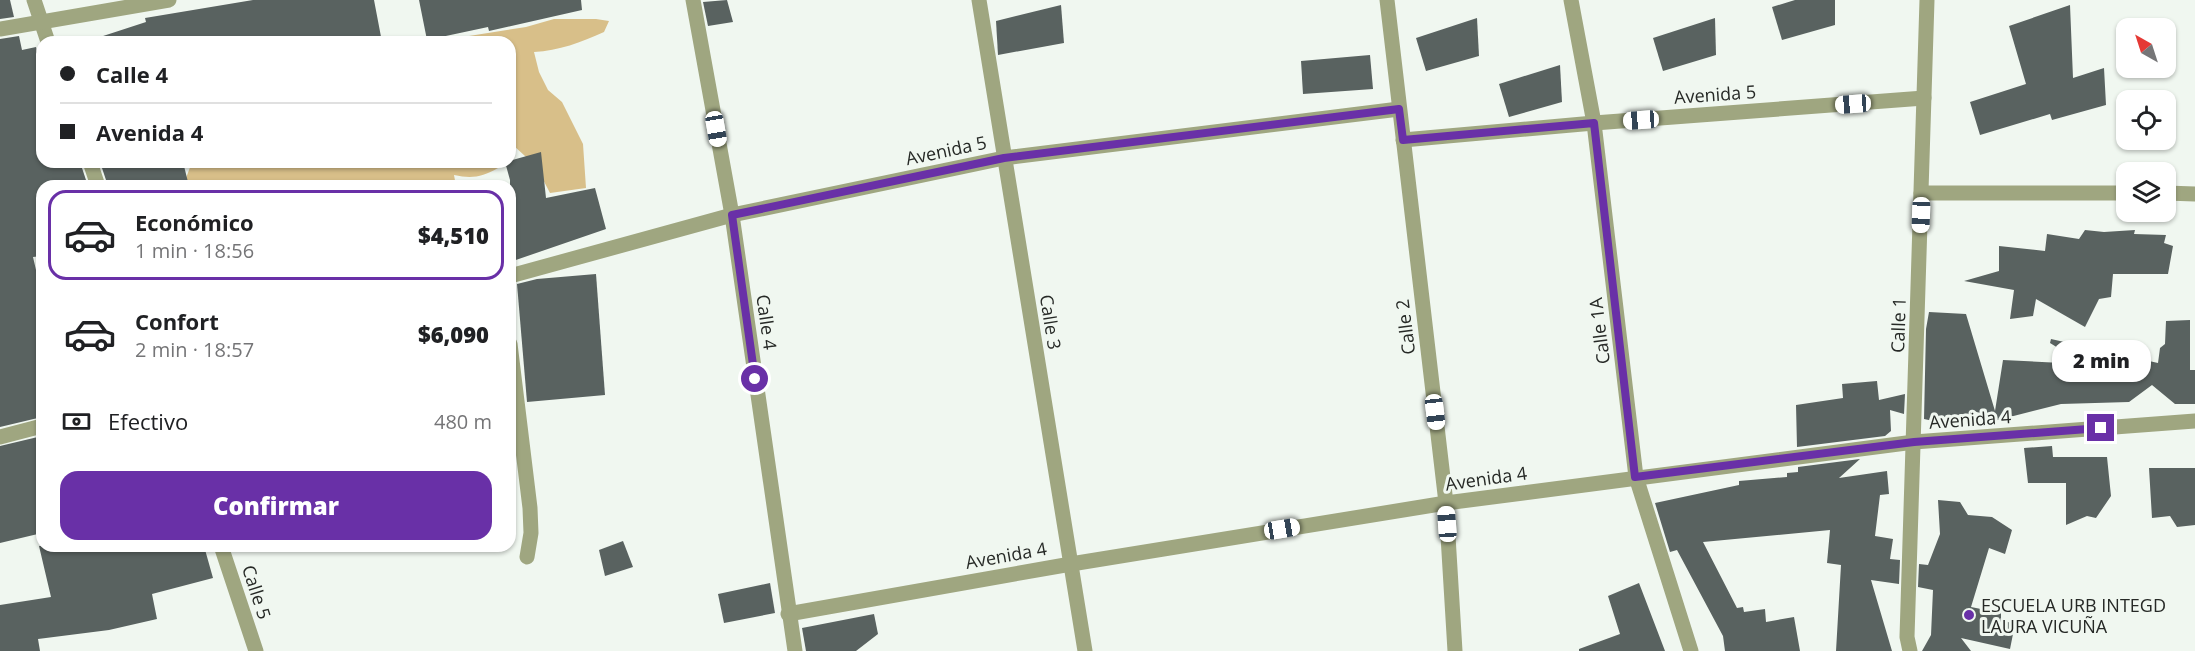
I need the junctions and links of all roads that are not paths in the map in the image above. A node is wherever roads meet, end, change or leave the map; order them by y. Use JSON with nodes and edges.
{"nodes":[{"id":1,"x":34,"y":0,"type":"edge"},
{"id":2,"x":169,"y":0,"type":"edge"},
{"id":3,"x":693,"y":0,"type":"edge"},
{"id":4,"x":979,"y":0,"type":"edge"},
{"id":5,"x":1387,"y":0,"type":"edge"},
{"id":6,"x":1571,"y":0,"type":"edge"},
{"id":7,"x":1927,"y":0,"type":"edge"},
{"id":8,"x":41,"y":22,"type":"junction"},
{"id":9,"x":0,"y":29,"type":"edge"},
{"id":10,"x":46,"y":36,"type":"edge"},
{"id":11,"x":1924,"y":98,"type":"junction"},
{"id":12,"x":1399,"y":109,"type":"junction"},
{"id":13,"x":1594,"y":123,"type":"junction"},
{"id":14,"x":1403,"y":140,"type":"junction"},
{"id":15,"x":1004,"y":158,"type":"junction"},
{"id":16,"x":1921,"y":193,"type":"junction"},
{"id":17,"x":2116,"y":193,"type":"edge"},
{"id":18,"x":2176,"y":194,"type":"edge"},
{"id":19,"x":2195,"y":194,"type":"edge"},
{"id":20,"x":732,"y":215,"type":"junction"},
{"id":21,"x":516,"y":274,"type":"edge"},
{"id":22,"x":516,"y":393,"type":"edge"},
{"id":23,"x":2195,"y":421,"type":"edge"},
{"id":24,"x":36,"y":428,"type":"edge"},
{"id":25,"x":0,"y":437,"type":"edge"},
{"id":26,"x":1914,"y":442,"type":"junction"},
{"id":27,"x":1635,"y":477,"type":"junction"},
{"id":28,"x":1446,"y":503,"type":"junction"},
{"id":29,"x":223,"y":552,"type":"edge"},
{"id":30,"x":527,"y":557,"type":"dead end"},
{"id":31,"x":1071,"y":564,"type":"junction"},
{"id":32,"x":788,"y":614,"type":"junction"},
{"id":33,"x":256,"y":651,"type":"edge"},
{"id":34,"x":795,"y":651,"type":"edge"},
{"id":35,"x":1085,"y":651,"type":"edge"},
{"id":36,"x":1455,"y":651,"type":"edge"},
{"id":37,"x":1691,"y":651,"type":"edge"},
{"id":38,"x":1910,"y":651,"type":"edge"}],
"edges":[{"from":1,"to":8,"type":"street"},
{"from":2,"to":8,"type":"street"},
{"from":3,"to":20,"type":"street","name":"Calle 4"},
{"from":4,"to":15,"type":"street","name":"Calle 3"},
{"from":5,"to":12,"type":"street","name":"Calle 2"},
{"from":6,"to":13,"type":"street","name":"Calle 1A"},
{"from":7,"to":11,"type":"street","name":"Calle 1"},
{"from":8,"to":9,"type":"street"},
{"from":8,"to":10,"type":"street"},
{"from":11,"to":13,"type":"street","name":"Avenida 5"},
{"from":11,"to":16,"type":"street","name":"Calle 1"},
{"from":12,"to":14,"type":"street","name":"Calle 2"},
{"from":12,"to":15,"type":"street","name":"Avenida 5"},
{"from":13,"to":14,"type":"street","name":"Avenida 5"},
{"from":13,"to":27,"type":"street","name":"Calle 1A"},
{"from":14,"to":28,"type":"street","name":"Calle 2"},
{"from":15,"to":20,"type":"street","name":"Avenida 5"},
{"from":15,"to":31,"type":"street","name":"Calle 3"},
{"from":16,"to":17,"type":"street"},
{"from":16,"to":26,"type":"street","name":"Calle 1"},
{"from":18,"to":19,"type":"street"},
{"from":20,"to":21,"type":"street","name":"Avenida 5"},
{"from":20,"to":32,"type":"street","name":"Calle 4"},
{"from":22,"to":30,"type":"street"},
{"from":23,"to":26,"type":"street","name":"Avenida 4"},
{"from":24,"to":25,"type":"street"},
{"from":26,"to":27,"type":"street","name":"Avenida 4"},
{"from":26,"to":38,"type":"street","name":"Calle 1"},
{"from":27,"to":28,"type":"street","name":"Avenida 4"},
{"from":27,"to":37,"type":"street","name":"Calle 1A"},
{"from":28,"to":31,"type":"street","name":"Avenida 4"},
{"from":28,"to":36,"type":"street","name":"Calle 2"},
{"from":29,"to":33,"type":"street","name":"Calle 5"},
{"from":31,"to":32,"type":"street","name":"Avenida 4"},
{"from":31,"to":35,"type":"street","name":"Calle 3"},
{"from":32,"to":34,"type":"street","name":"Calle 4"}]}
